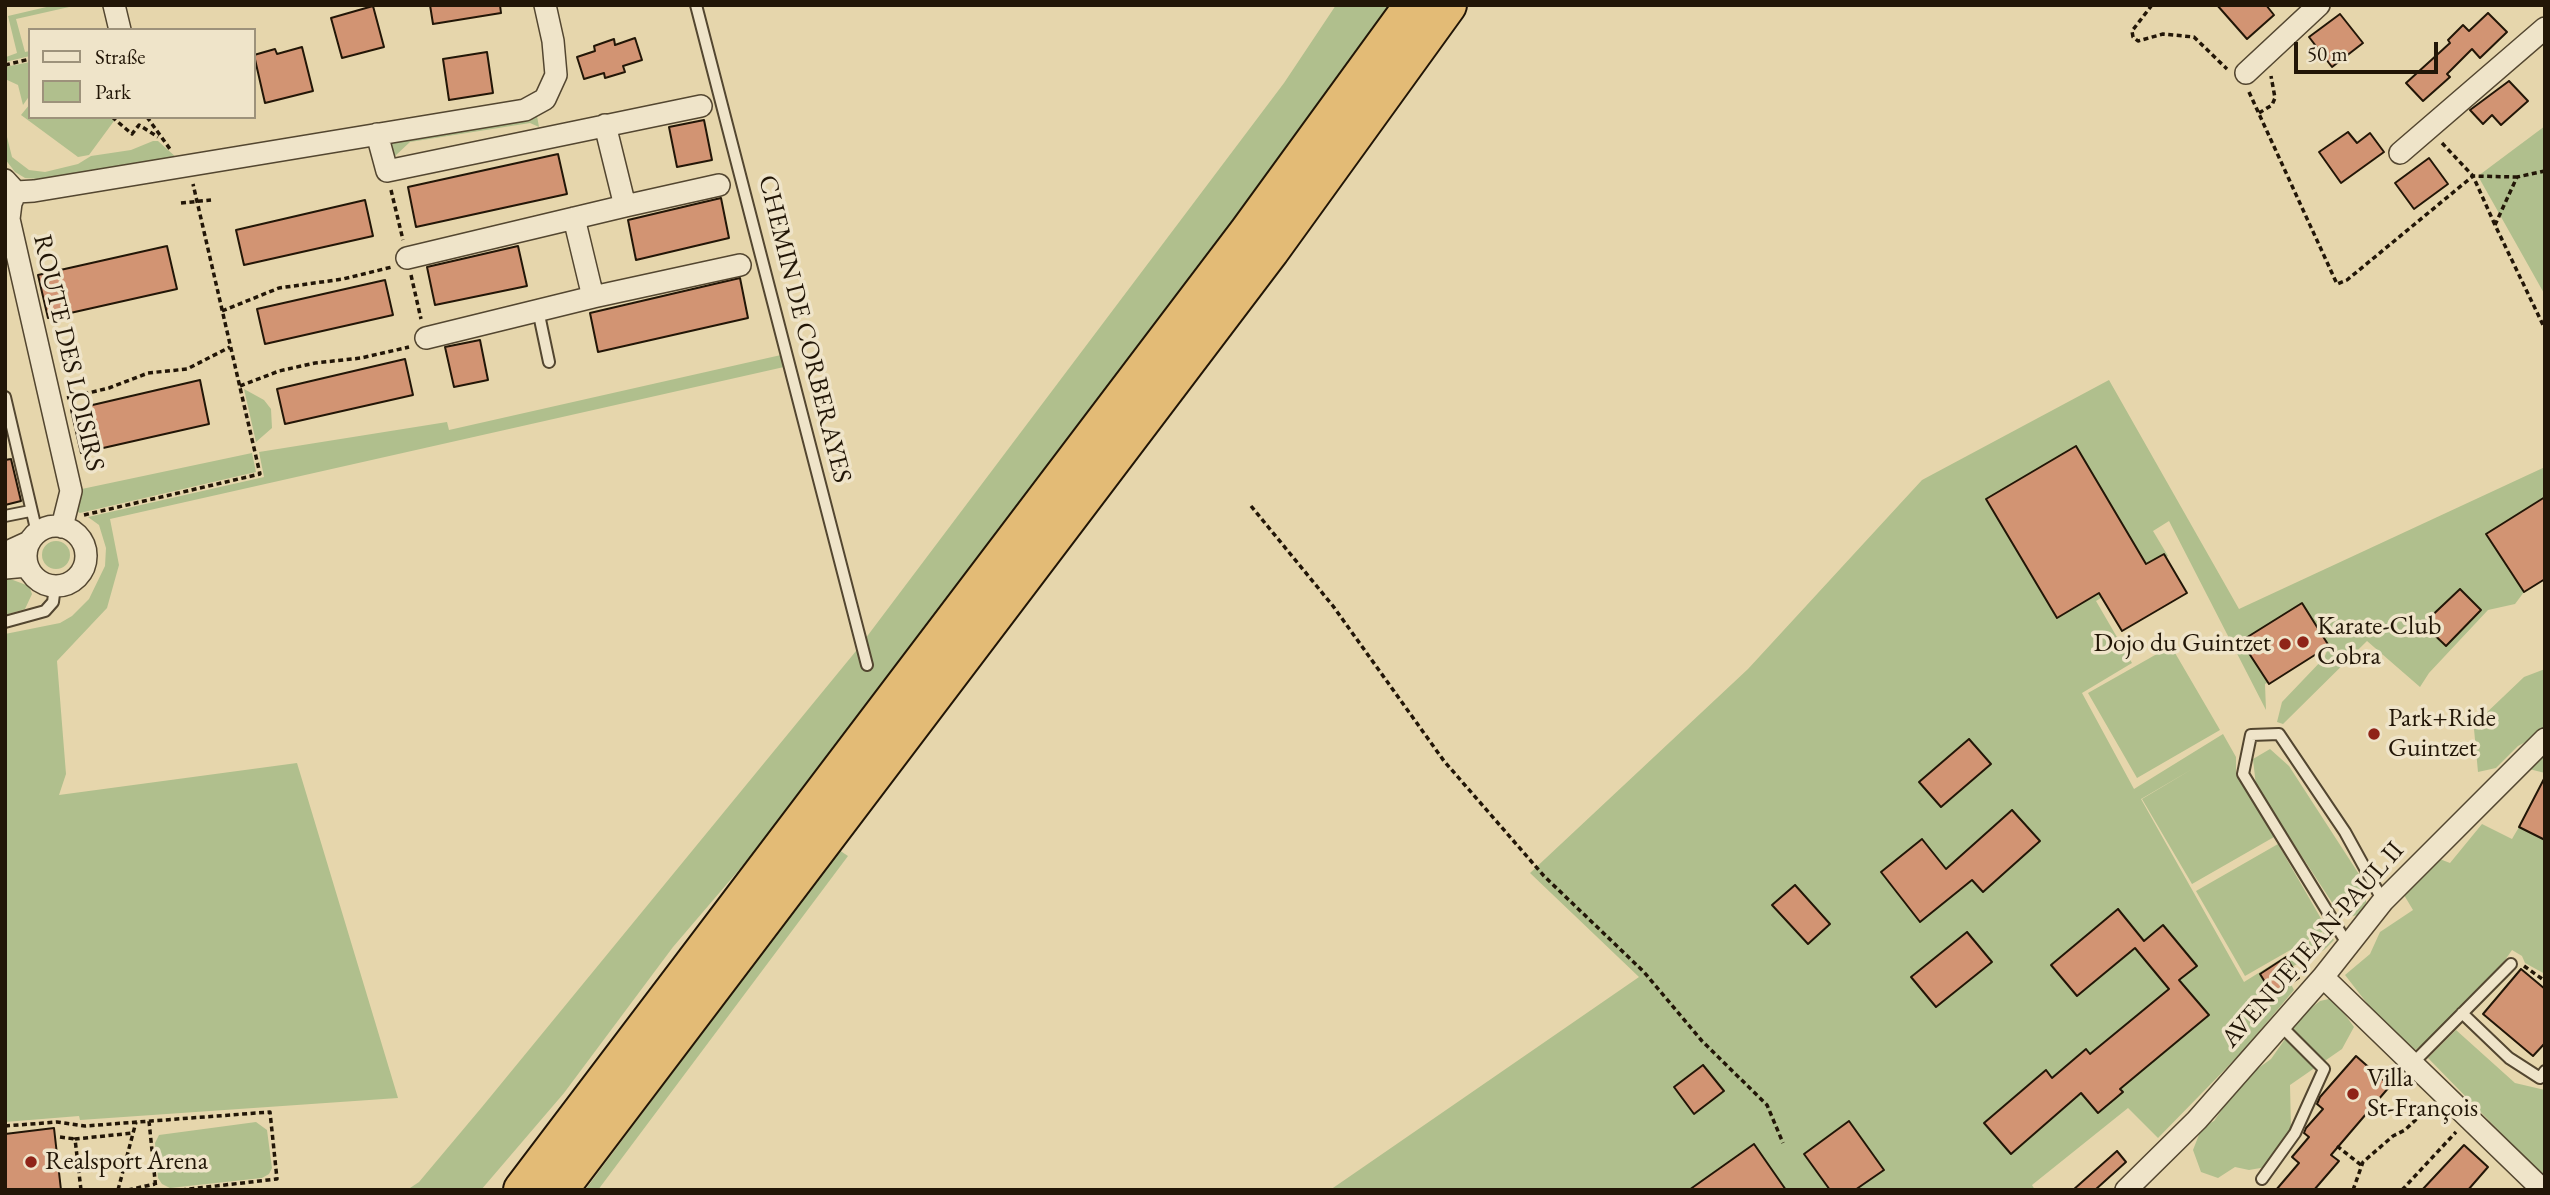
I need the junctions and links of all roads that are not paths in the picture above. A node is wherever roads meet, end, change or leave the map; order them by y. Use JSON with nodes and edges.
{"nodes":[{"id":1,"x":114,"y":5,"type":"edge"},
{"id":2,"x":544,"y":5,"type":"edge"},
{"id":3,"x":696,"y":5,"type":"edge"},
{"id":4,"x":1414,"y":5,"type":"edge"},
{"id":5,"x":1447,"y":5,"type":"edge"},
{"id":6,"x":2319,"y":5,"type":"edge"},
{"id":7,"x":120,"y":28,"type":"edge"},
{"id":8,"x":2545,"y":28,"type":"edge"},
{"id":9,"x":2245,"y":72,"type":"road end"},
{"id":10,"x":701,"y":106,"type":"dead end"},
{"id":11,"x":605,"y":125,"type":"junction"},
{"id":12,"x":377,"y":134,"type":"junction"},
{"id":13,"x":2400,"y":153,"type":"dead end"},
{"id":14,"x":719,"y":185,"type":"dead end"},
{"id":15,"x":11,"y":186,"type":"edge"},
{"id":16,"x":625,"y":206,"type":"junction"},
{"id":17,"x":574,"y":219,"type":"junction"},
{"id":18,"x":407,"y":258,"type":"road end"},
{"id":19,"x":740,"y":265,"type":"dead end"},
{"id":20,"x":593,"y":297,"type":"junction"},
{"id":21,"x":538,"y":310,"type":"junction"},
{"id":22,"x":426,"y":338,"type":"road end"},
{"id":23,"x":549,"y":362,"type":"dead end"},
{"id":24,"x":5,"y":397,"type":"edge"},
{"id":25,"x":30,"y":511,"type":"junction"},
{"id":26,"x":5,"y":516,"type":"edge"},
{"id":27,"x":65,"y":520,"type":"junction"},
{"id":28,"x":33,"y":538,"type":"junction"},
{"id":29,"x":5,"y":553,"type":"edge"},
{"id":30,"x":27,"y":566,"type":"junction"},
{"id":31,"x":5,"y":568,"type":"edge"},
{"id":32,"x":55,"y":586,"type":"junction"},
{"id":33,"x":5,"y":622,"type":"edge"},
{"id":34,"x":867,"y":665,"type":"dead end"},
{"id":35,"x":2545,"y":739,"type":"edge"},
{"id":36,"x":2383,"y":901,"type":"junction"},
{"id":37,"x":2348,"y":945,"type":"junction"},
{"id":38,"x":2511,"y":964,"type":"road end"},
{"id":39,"x":2323,"y":977,"type":"junction"},
{"id":40,"x":2462,"y":1013,"type":"junction"},
{"id":41,"x":2280,"y":1025,"type":"junction"},
{"id":42,"x":2413,"y":1063,"type":"junction"},
{"id":43,"x":2545,"y":1071,"type":"edge"},
{"id":44,"x":589,"y":1105,"type":"junction"},
{"id":45,"x":2263,"y":1179,"type":"dead end"},
{"id":46,"x":501,"y":1190,"type":"edge"},
{"id":47,"x":523,"y":1190,"type":"edge"},
{"id":48,"x":558,"y":1190,"type":"edge"},
{"id":49,"x":2126,"y":1190,"type":"edge"},
{"id":50,"x":2543,"y":1190,"type":"edge"}],
"edges":[{"from":1,"to":7,"type":"street"},
{"from":2,"to":12,"type":"street"},
{"from":3,"to":34,"type":"lane","name":"CHEMIN DE CORBERAYES"},
{"from":4,"to":44,"type":"highway"},
{"from":5,"to":48,"type":"highway"},
{"from":6,"to":9,"type":"street"},
{"from":8,"to":13,"type":"street"},
{"from":10,"to":11,"type":"street"},
{"from":11,"to":12,"type":"street"},
{"from":11,"to":16,"type":"street"},
{"from":12,"to":15,"type":"street"},
{"from":14,"to":16,"type":"street"},
{"from":15,"to":27,"type":"street","name":"ROUTE DES LOISIRS"},
{"from":16,"to":17,"type":"street"},
{"from":17,"to":18,"type":"street"},
{"from":17,"to":20,"type":"street"},
{"from":19,"to":20,"type":"street"},
{"from":20,"to":21,"type":"street"},
{"from":21,"to":22,"type":"street"},
{"from":21,"to":23,"type":"lane"},
{"from":24,"to":25,"type":"lane"},
{"from":25,"to":26,"type":"lane"},
{"from":25,"to":28,"type":"lane"},
{"from":27,"to":28,"type":"street"},
{"from":27,"to":32,"type":"street"},
{"from":28,"to":29,"type":"street"},
{"from":28,"to":30,"type":"street"},
{"from":30,"to":31,"type":"street"},
{"from":30,"to":32,"type":"street"},
{"from":32,"to":33,"type":"lane"},
{"from":35,"to":36,"type":"street","name":"AVENUE JEAN-PAUL II"},
{"from":36,"to":37,"type":"street","name":"AVENUE JEAN-PAUL II"},
{"from":36,"to":37,"type":"lane"},
{"from":37,"to":39,"type":"street","name":"AVENUE JEAN-PAUL II"},
{"from":38,"to":40,"type":"lane"},
{"from":39,"to":41,"type":"street","name":"AVENUE JEAN-PAUL II"},
{"from":39,"to":42,"type":"street"},
{"from":40,"to":42,"type":"lane"},
{"from":40,"to":43,"type":"lane"},
{"from":41,"to":45,"type":"lane"},
{"from":41,"to":49,"type":"street","name":"AVENUE JEAN-PAUL II"},
{"from":42,"to":50,"type":"street"},
{"from":44,"to":46,"type":"highway"},
{"from":44,"to":47,"type":"highway"}]}
